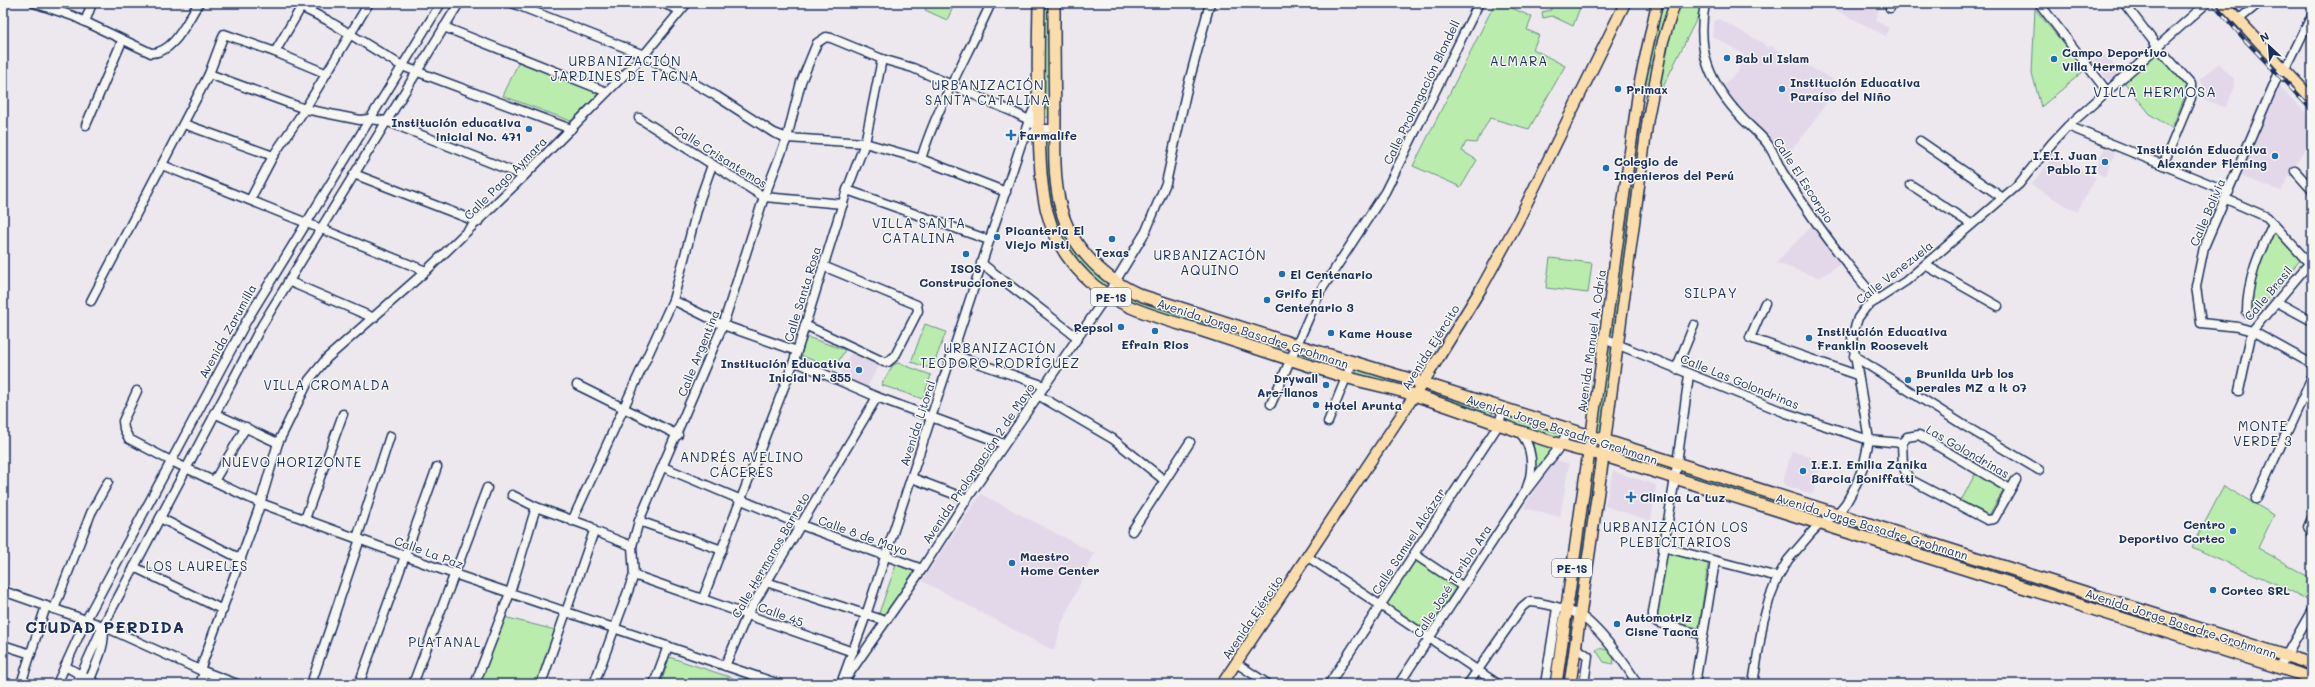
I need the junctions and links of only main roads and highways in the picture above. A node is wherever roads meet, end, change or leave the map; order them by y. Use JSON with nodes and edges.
{"nodes":[{"id":1,"x":1039,"y":3,"type":"edge"},
{"id":2,"x":1054,"y":3,"type":"edge"},
{"id":3,"x":1625,"y":3,"type":"edge"},
{"id":4,"x":1656,"y":3,"type":"edge"},
{"id":5,"x":1675,"y":3,"type":"edge"},
{"id":6,"x":2223,"y":3,"type":"edge"},
{"id":7,"x":2312,"y":99,"type":"edge"},
{"id":8,"x":1635,"y":115,"type":"junction"},
{"id":9,"x":1648,"y":118,"type":"junction"},
{"id":10,"x":1423,"y":383,"type":"junction"},
{"id":11,"x":1415,"y":395,"type":"junction"},
{"id":12,"x":1591,"y":437,"type":"junction"},
{"id":13,"x":1605,"y":441,"type":"junction"},
{"id":14,"x":1588,"y":452,"type":"junction"},
{"id":15,"x":1603,"y":456,"type":"junction"},
{"id":16,"x":2070,"y":587,"type":"junction"},
{"id":17,"x":2066,"y":600,"type":"junction"},
{"id":18,"x":2185,"y":623,"type":"junction"},
{"id":19,"x":2181,"y":636,"type":"junction"},
{"id":20,"x":2312,"y":664,"type":"edge"},
{"id":21,"x":2312,"y":678,"type":"edge"},
{"id":22,"x":1222,"y":684,"type":"edge"},
{"id":23,"x":1556,"y":684,"type":"edge"},
{"id":24,"x":1570,"y":684,"type":"edge"}],
"edges":[{"from":1,"to":11,"type":"highway","name":"Avenida Jorge Basadre Grohmann","number":"PE-1S"},
{"from":2,"to":10,"type":"highway","name":"Avenida Jorge Basadre Grohmann","number":"PE-1S"},
{"from":3,"to":10,"type":"main road","name":"Avenida Ejército"},
{"from":4,"to":8,"type":"main road","name":"Avenida Manuel A. Odría"},
{"from":5,"to":9,"type":"main road"},
{"from":6,"to":7,"type":"main road"},
{"from":8,"to":9,"type":"main road"},
{"from":8,"to":12,"type":"main road","name":"Avenida Manuel A. Odría"},
{"from":9,"to":13,"type":"main road"},
{"from":10,"to":11,"type":"main road","name":"Avenida Ejército"},
{"from":10,"to":12,"type":"highway","name":"Avenida Jorge Basadre Grohmann","number":"PE-1S"},
{"from":11,"to":14,"type":"highway","name":"Avenida Jorge Basadre Grohmann","number":"PE-1S"},
{"from":11,"to":22,"type":"main road","name":"Avenida Ejército"},
{"from":12,"to":13,"type":"highway","name":"Avenida Jorge Basadre Grohmann","number":"PE-1S"},
{"from":12,"to":14,"type":"highway","name":"Avenida Manuel A. Odría"},
{"from":13,"to":15,"type":"highway","number":"PE-1S"},
{"from":13,"to":16,"type":"highway","name":"Avenida Jorge Basadre Grohmann"},
{"from":14,"to":15,"type":"highway","name":"Avenida Jorge Basadre Grohmann"},
{"from":14,"to":23,"type":"highway","name":"Avenida Manuel A. Odría","number":"PE-1S"},
{"from":15,"to":17,"type":"highway","name":"Avenida Jorge Basadre Grohmann"},
{"from":15,"to":24,"type":"highway","number":"PE-1S"},
{"from":16,"to":17,"type":"highway"},
{"from":16,"to":18,"type":"highway","name":"Avenida Jorge Basadre Grohmann"},
{"from":17,"to":19,"type":"highway","name":"Avenida Jorge Basadre Grohmann"},
{"from":18,"to":19,"type":"highway"},
{"from":18,"to":20,"type":"highway","name":"Avenida Jorge Basadre Grohmann"},
{"from":19,"to":21,"type":"highway","name":"Avenida Jorge Basadre Grohmann"}]}
